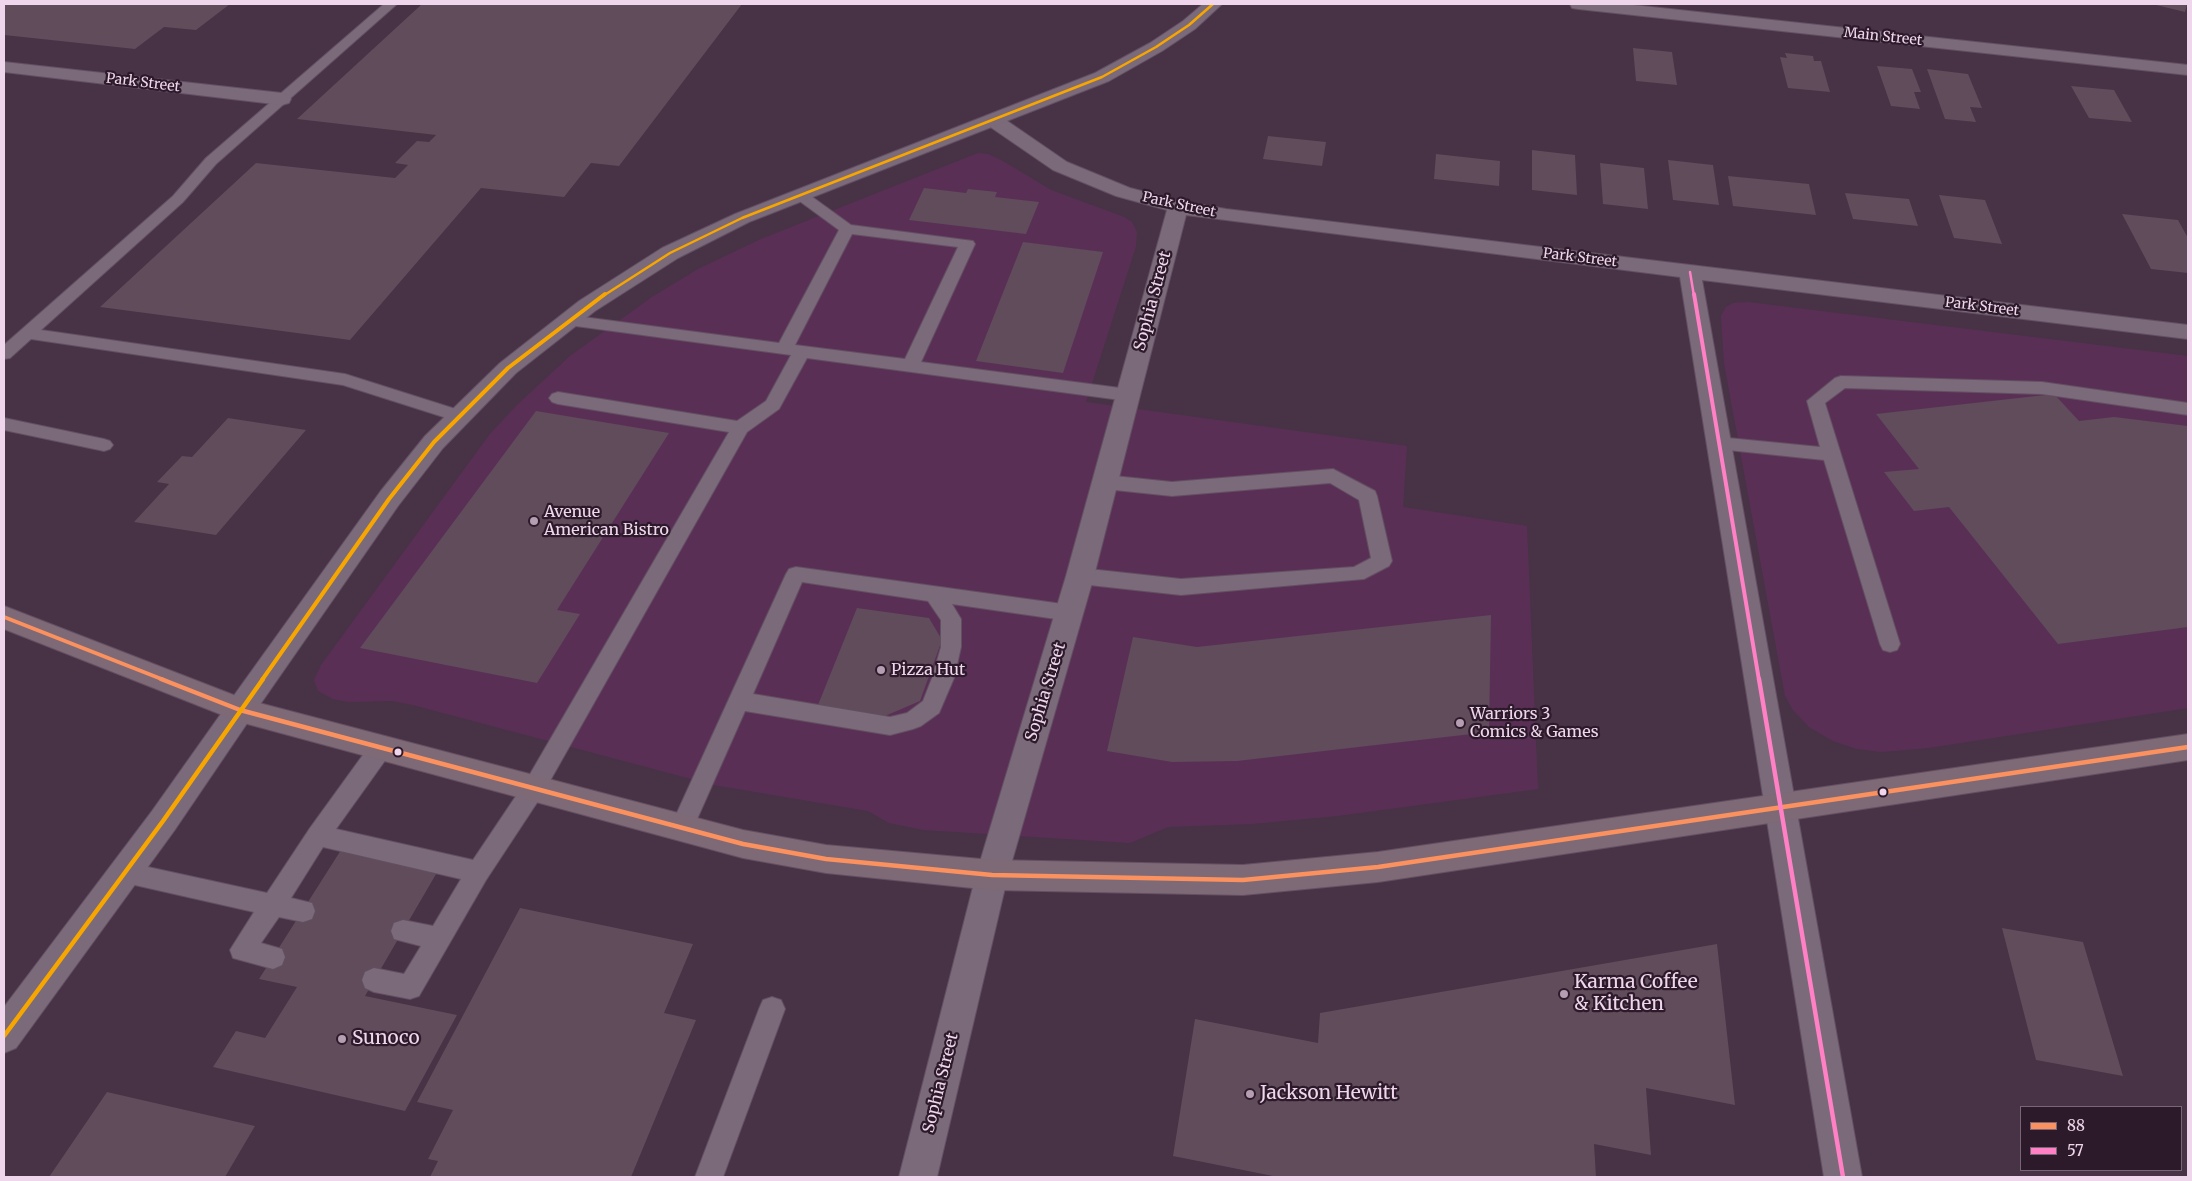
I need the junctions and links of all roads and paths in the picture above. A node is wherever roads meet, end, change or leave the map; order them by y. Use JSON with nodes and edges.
{"nodes":[{"id":1,"x":391,"y":4,"type":"edge"},
{"id":2,"x":1213,"y":4,"type":"edge"},
{"id":3,"x":1578,"y":4,"type":"edge"},
{"id":4,"x":4,"y":67,"type":"edge"},
{"id":5,"x":2188,"y":70,"type":"edge"},
{"id":6,"x":282,"y":99,"type":"junction"},
{"id":7,"x":993,"y":120,"type":"junction"},
{"id":8,"x":799,"y":194,"type":"junction"},
{"id":9,"x":1178,"y":207,"type":"junction"},
{"id":10,"x":847,"y":229,"type":"junction"},
{"id":11,"x":1690,"y":272,"type":"junction"},
{"id":12,"x":568,"y":320,"type":"junction"},
{"id":13,"x":2188,"y":332,"type":"edge"},
{"id":14,"x":27,"y":333,"type":"junction"},
{"id":15,"x":784,"y":350,"type":"junction"},
{"id":16,"x":801,"y":352,"type":"junction"},
{"id":17,"x":4,"y":354,"type":"edge"},
{"id":18,"x":910,"y":366,"type":"junction"},
{"id":19,"x":1128,"y":396,"type":"junction"},
{"id":20,"x":558,"y":398,"type":"dead end"},
{"id":21,"x":2188,"y":409,"type":"edge"},
{"id":22,"x":459,"y":416,"type":"junction"},
{"id":23,"x":4,"y":424,"type":"edge"},
{"id":24,"x":740,"y":428,"type":"junction"},
{"id":25,"x":1718,"y":442,"type":"junction"},
{"id":26,"x":104,"y":445,"type":"dead end"},
{"id":27,"x":1831,"y":454,"type":"junction"},
{"id":28,"x":1105,"y":482,"type":"junction"},
{"id":29,"x":1080,"y":576,"type":"junction"},
{"id":30,"x":934,"y":593,"type":"junction"},
{"id":31,"x":1070,"y":612,"type":"junction"},
{"id":32,"x":4,"y":617,"type":"edge"},
{"id":33,"x":1890,"y":644,"type":"dead end"},
{"id":34,"x":739,"y":701,"type":"junction"},
{"id":35,"x":240,"y":710,"type":"junction"},
{"id":36,"x":2188,"y":747,"type":"edge"},
{"id":37,"x":381,"y":748,"type":"junction"},
{"id":38,"x":534,"y":788,"type":"junction"},
{"id":39,"x":1780,"y":808,"type":"junction"},
{"id":40,"x":682,"y":828,"type":"junction"},
{"id":41,"x":318,"y":835,"type":"junction"},
{"id":42,"x":478,"y":872,"type":"junction"},
{"id":43,"x":125,"y":873,"type":"junction"},
{"id":44,"x":992,"y":875,"type":"junction"},
{"id":45,"x":273,"y":905,"type":"junction"},
{"id":46,"x":303,"y":911,"type":"dead end"},
{"id":47,"x":403,"y":931,"type":"dead end"},
{"id":48,"x":438,"y":938,"type":"junction"},
{"id":49,"x":273,"y":957,"type":"dead end"},
{"id":50,"x":374,"y":980,"type":"dead end"},
{"id":51,"x":772,"y":1009,"type":"dead end"},
{"id":52,"x":4,"y":1036,"type":"edge"},
{"id":53,"x":709,"y":1177,"type":"edge"},
{"id":54,"x":918,"y":1177,"type":"edge"},
{"id":55,"x":1843,"y":1177,"type":"edge"}],
"edges":[{"from":1,"to":6,"type":"lane"},
{"from":2,"to":7,"type":"street"},
{"from":3,"to":5,"type":"street","name":"Main Street"},
{"from":4,"to":6,"type":"street","name":"Park Street"},
{"from":6,"to":14,"type":"lane"},
{"from":7,"to":8,"type":"street"},
{"from":7,"to":9,"type":"street","name":"Park Street"},
{"from":8,"to":10,"type":"lane"},
{"from":8,"to":12,"type":"street"},
{"from":9,"to":11,"type":"street","name":"Park Street"},
{"from":9,"to":19,"type":"street","name":"Sophia Street"},
{"from":10,"to":15,"type":"lane"},
{"from":10,"to":18,"type":"lane"},
{"from":11,"to":13,"type":"street","name":"Park Street"},
{"from":11,"to":25,"type":"street"},
{"from":12,"to":15,"type":"lane"},
{"from":12,"to":22,"type":"street"},
{"from":14,"to":17,"type":"lane"},
{"from":14,"to":22,"type":"lane"},
{"from":15,"to":16,"type":"lane"},
{"from":16,"to":18,"type":"lane"},
{"from":16,"to":24,"type":"lane"},
{"from":18,"to":19,"type":"lane"},
{"from":19,"to":28,"type":"street","name":"Sophia Street"},
{"from":20,"to":24,"type":"lane"},
{"from":21,"to":27,"type":"lane"},
{"from":22,"to":35,"type":"street"},
{"from":23,"to":26,"type":"lane"},
{"from":24,"to":38,"type":"lane"},
{"from":25,"to":27,"type":"lane"},
{"from":25,"to":39,"type":"street"},
{"from":27,"to":33,"type":"lane"},
{"from":28,"to":29,"type":"street","name":"Sophia Street"},
{"from":28,"to":29,"type":"lane"},
{"from":29,"to":31,"type":"street","name":"Sophia Street"},
{"from":30,"to":31,"type":"lane"},
{"from":30,"to":34,"type":"lane"},
{"from":30,"to":34,"type":"lane"},
{"from":31,"to":44,"type":"street","name":"Sophia Street"},
{"from":32,"to":35,"type":"main road"},
{"from":34,"to":40,"type":"lane"},
{"from":35,"to":37,"type":"main road"},
{"from":35,"to":43,"type":"street"},
{"from":36,"to":39,"type":"main road"},
{"from":37,"to":38,"type":"main road"},
{"from":37,"to":41,"type":"lane"},
{"from":38,"to":40,"type":"main road"},
{"from":38,"to":42,"type":"lane"},
{"from":39,"to":44,"type":"main road"},
{"from":39,"to":55,"type":"street"},
{"from":40,"to":44,"type":"main road"},
{"from":41,"to":42,"type":"lane"},
{"from":41,"to":45,"type":"lane"},
{"from":42,"to":48,"type":"lane"},
{"from":43,"to":45,"type":"lane"},
{"from":43,"to":52,"type":"street"},
{"from":44,"to":54,"type":"street","name":"Sophia Street"},
{"from":45,"to":46,"type":"lane"},
{"from":45,"to":49,"type":"lane"},
{"from":47,"to":48,"type":"lane"},
{"from":48,"to":50,"type":"lane"},
{"from":51,"to":53,"type":"lane"}]}
